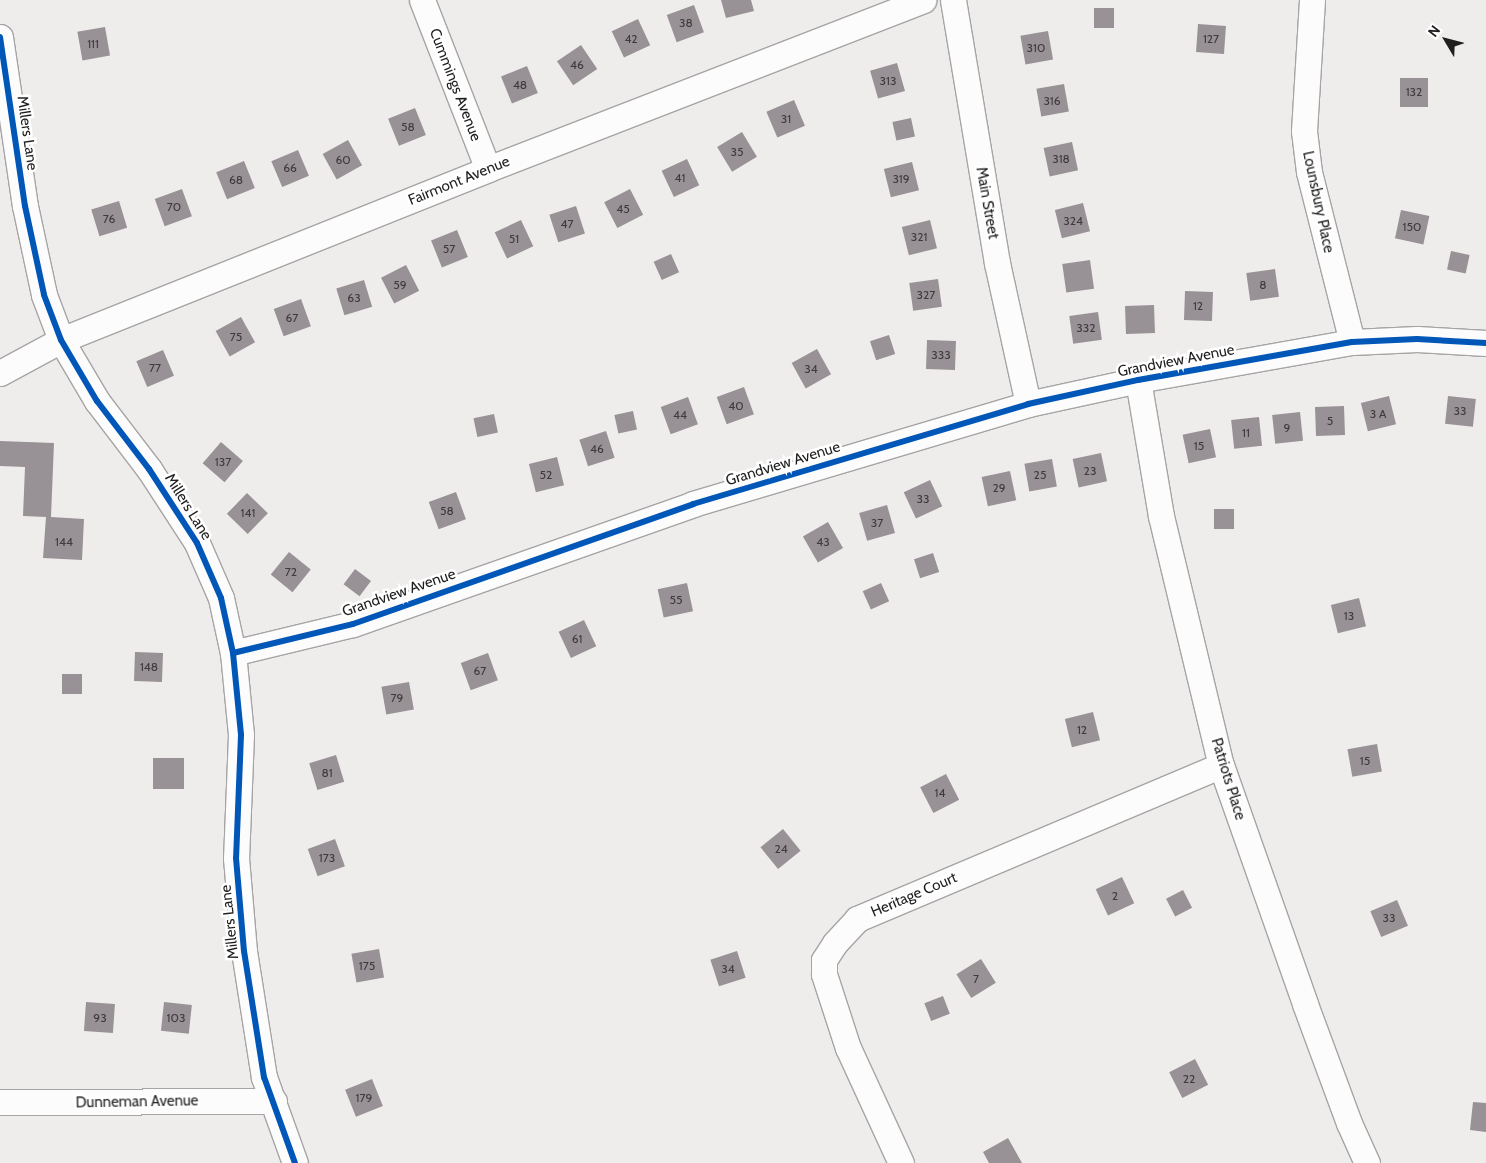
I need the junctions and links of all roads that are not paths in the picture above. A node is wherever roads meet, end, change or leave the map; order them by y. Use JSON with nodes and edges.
{"nodes":[{"id":1,"x":422,"y":0,"type":"edge"},
{"id":2,"x":923,"y":0,"type":"edge"},
{"id":3,"x":953,"y":0,"type":"edge"},
{"id":4,"x":1312,"y":0,"type":"edge"},
{"id":5,"x":0,"y":37,"type":"edge"},
{"id":6,"x":488,"y":169,"type":"junction"},
{"id":7,"x":61,"y":340,"type":"junction"},
{"id":8,"x":1352,"y":342,"type":"junction"},
{"id":9,"x":1486,"y":343,"type":"edge"},
{"id":10,"x":0,"y":373,"type":"edge"},
{"id":11,"x":1138,"y":380,"type":"junction"},
{"id":12,"x":1028,"y":404,"type":"junction"},
{"id":13,"x":233,"y":653,"type":"junction"},
{"id":14,"x":1221,"y":765,"type":"junction"},
{"id":15,"x":274,"y":1101,"type":"junction"},
{"id":16,"x":0,"y":1102,"type":"edge"},
{"id":17,"x":295,"y":1163,"type":"edge"},
{"id":18,"x":901,"y":1163,"type":"edge"},
{"id":19,"x":1367,"y":1163,"type":"edge"}],
"edges":[{"from":1,"to":6,"type":"street","name":"Cummings Avenue"},
{"from":2,"to":6,"type":"street","name":"Fairmont Avenue"},
{"from":3,"to":12,"type":"street","name":"Main Street"},
{"from":4,"to":8,"type":"street","name":"Lounsbury Place"},
{"from":5,"to":7,"type":"street","name":"Millers Lane"},
{"from":6,"to":7,"type":"street","name":"Fairmont Avenue"},
{"from":7,"to":10,"type":"street","name":"Fairmont Avenue"},
{"from":7,"to":13,"type":"street","name":"Millers Lane"},
{"from":8,"to":9,"type":"street","name":"Grandview Avenue"},
{"from":8,"to":11,"type":"street","name":"Grandview Avenue"},
{"from":11,"to":12,"type":"street","name":"Grandview Avenue"},
{"from":11,"to":14,"type":"street","name":"Patriots Place"},
{"from":12,"to":13,"type":"street","name":"Grandview Avenue"},
{"from":13,"to":15,"type":"street","name":"Millers Lane"},
{"from":14,"to":18,"type":"street","name":"Heritage Court"},
{"from":14,"to":19,"type":"street","name":"Patriots Place"},
{"from":15,"to":16,"type":"street","name":"Dunneman Avenue"},
{"from":15,"to":17,"type":"street","name":"Millers Lane"}]}
